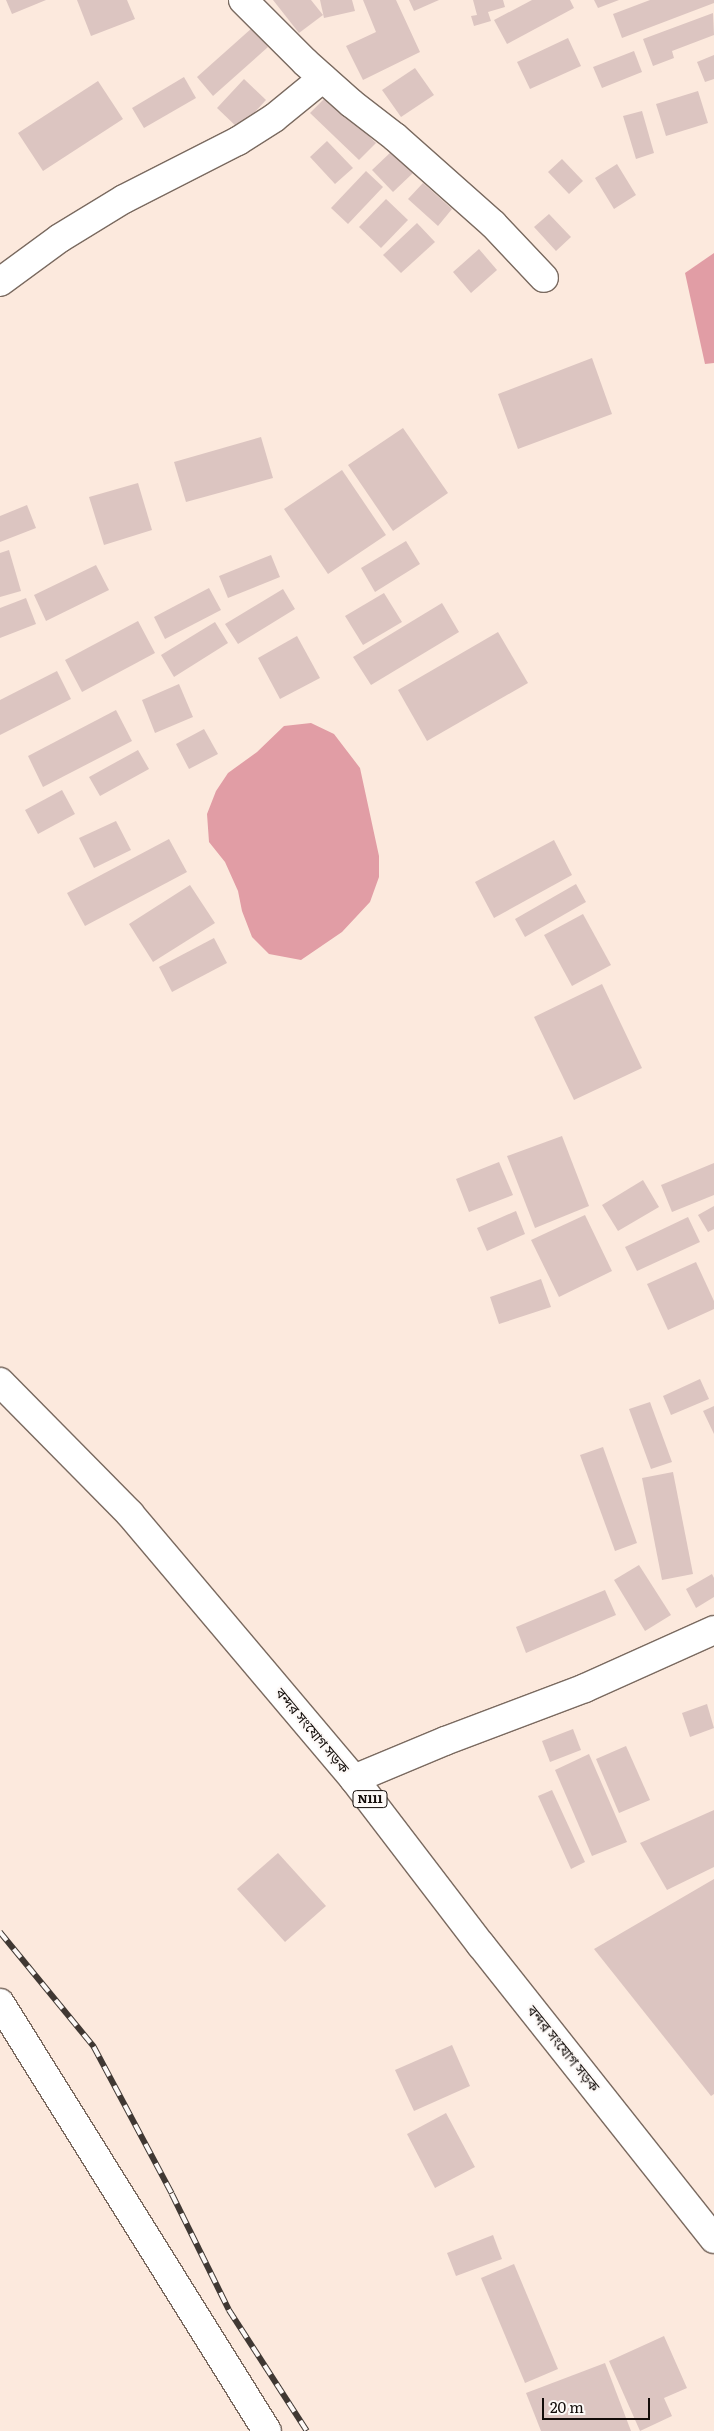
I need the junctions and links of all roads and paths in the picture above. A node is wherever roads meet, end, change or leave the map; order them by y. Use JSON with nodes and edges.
{"nodes":[{"id":1,"x":243,"y":0,"type":"edge"},
{"id":2,"x":323,"y":78,"type":"junction"},
{"id":3,"x":544,"y":278,"type":"dead end"},
{"id":4,"x":0,"y":282,"type":"edge"},
{"id":5,"x":0,"y":1382,"type":"edge"},
{"id":6,"x":714,"y":1630,"type":"edge"},
{"id":7,"x":354,"y":1779,"type":"junction"},
{"id":8,"x":0,"y":2003,"type":"edge"},
{"id":9,"x":714,"y":2239,"type":"edge"},
{"id":10,"x":267,"y":2431,"type":"edge"}],
"edges":[{"from":1,"to":2,"type":"main road"},
{"from":2,"to":3,"type":"main road"},
{"from":2,"to":4,"type":"main road"},
{"from":5,"to":7,"type":"main road","name":"বন্দর সংযোগ সড়ক","number":"N111"},
{"from":6,"to":7,"type":"main road"},
{"from":7,"to":9,"type":"main road","name":"বন্দর সংযোগ সড়ক","number":"N111"},
{"from":8,"to":10,"type":"main road"}]}
